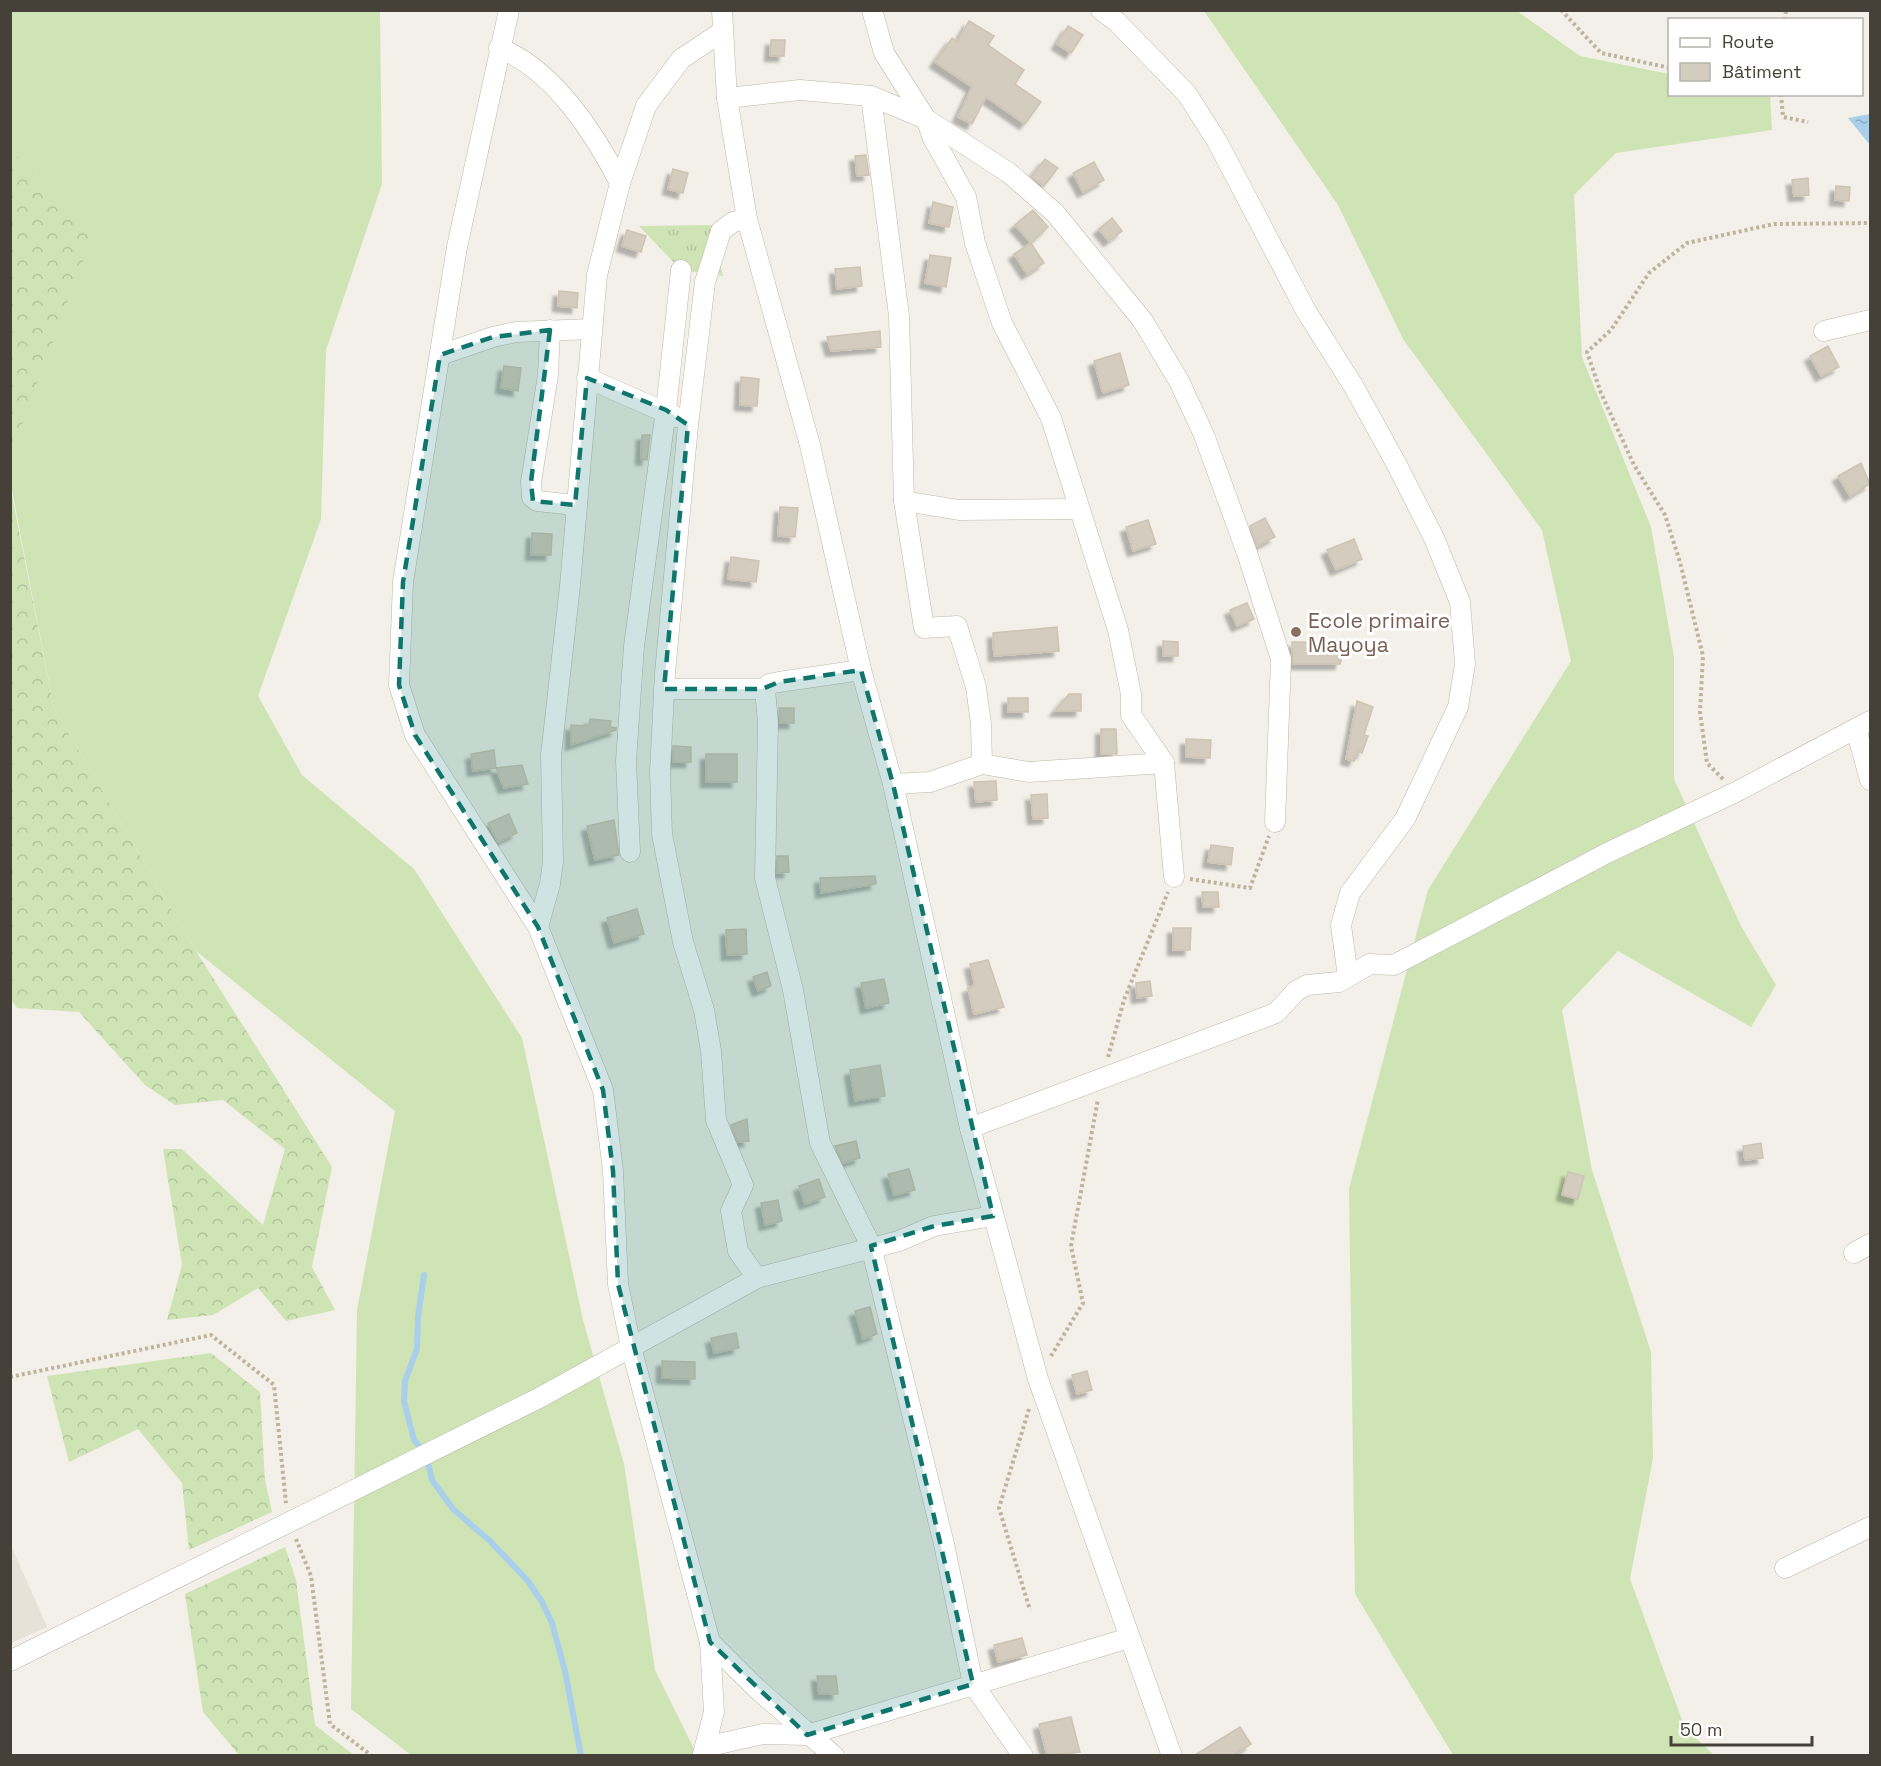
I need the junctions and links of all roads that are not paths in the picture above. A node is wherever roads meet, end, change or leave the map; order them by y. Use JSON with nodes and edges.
{"nodes":[{"id":1,"x":509,"y":10,"type":"edge"},
{"id":2,"x":722,"y":10,"type":"edge"},
{"id":3,"x":872,"y":10,"type":"edge"},
{"id":4,"x":1101,"y":10,"type":"edge"},
{"id":5,"x":723,"y":31,"type":"junction"},
{"id":6,"x":499,"y":48,"type":"junction"},
{"id":7,"x":871,"y":96,"type":"junction"},
{"id":8,"x":727,"y":98,"type":"junction"},
{"id":9,"x":926,"y":119,"type":"junction"},
{"id":10,"x":620,"y":183,"type":"junction"},
{"id":11,"x":747,"y":219,"type":"junction"},
{"id":12,"x":681,"y":270,"type":"dead end"},
{"id":13,"x":1870,"y":320,"type":"edge"},
{"id":14,"x":591,"y":329,"type":"junction"},
{"id":15,"x":550,"y":330,"type":"junction"},
{"id":16,"x":1824,"y":331,"type":"dead end"},
{"id":17,"x":440,"y":356,"type":"junction"},
{"id":18,"x":587,"y":378,"type":"junction"},
{"id":19,"x":666,"y":410,"type":"junction"},
{"id":20,"x":688,"y":425,"type":"junction"},
{"id":21,"x":904,"y":501,"type":"junction"},
{"id":22,"x":575,"y":505,"type":"junction"},
{"id":23,"x":1079,"y":509,"type":"junction"},
{"id":24,"x":861,"y":670,"type":"junction"},
{"id":25,"x":664,"y":689,"type":"junction"},
{"id":26,"x":765,"y":689,"type":"junction"},
{"id":27,"x":1863,"y":725,"type":"edge"},
{"id":28,"x":1164,"y":763,"type":"junction"},
{"id":29,"x":982,"y":764,"type":"junction"},
{"id":30,"x":1870,"y":780,"type":"edge"},
{"id":31,"x":893,"y":784,"type":"junction"},
{"id":32,"x":1275,"y":822,"type":"road end"},
{"id":33,"x":630,"y":852,"type":"dead end"},
{"id":34,"x":1174,"y":877,"type":"road end"},
{"id":35,"x":538,"y":927,"type":"junction"},
{"id":36,"x":1348,"y":977,"type":"junction"},
{"id":37,"x":970,"y":1128,"type":"junction"},
{"id":38,"x":993,"y":1216,"type":"junction"},
{"id":39,"x":871,"y":1246,"type":"junction"},
{"id":40,"x":757,"y":1278,"type":"junction"},
{"id":41,"x":631,"y":1347,"type":"junction"},
{"id":42,"x":1870,"y":1527,"type":"edge"},
{"id":43,"x":1785,"y":1568,"type":"dead end"},
{"id":44,"x":1129,"y":1638,"type":"junction"},
{"id":45,"x":710,"y":1642,"type":"junction"},
{"id":46,"x":10,"y":1661,"type":"edge"},
{"id":47,"x":973,"y":1684,"type":"junction"},
{"id":48,"x":807,"y":1735,"type":"junction"},
{"id":49,"x":704,"y":1751,"type":"edge"},
{"id":50,"x":834,"y":1755,"type":"edge"},
{"id":51,"x":1023,"y":1755,"type":"edge"},
{"id":52,"x":1172,"y":1755,"type":"edge"}],
"edges":[{"from":1,"to":6,"type":"street"},
{"from":2,"to":5,"type":"street"},
{"from":3,"to":9,"type":"street"},
{"from":4,"to":36,"type":"street"},
{"from":5,"to":8,"type":"street"},
{"from":5,"to":10,"type":"street"},
{"from":6,"to":10,"type":"street"},
{"from":6,"to":17,"type":"street"},
{"from":7,"to":8,"type":"street"},
{"from":7,"to":9,"type":"street"},
{"from":7,"to":21,"type":"street"},
{"from":8,"to":11,"type":"street"},
{"from":9,"to":23,"type":"street"},
{"from":9,"to":32,"type":"street"},
{"from":10,"to":14,"type":"street"},
{"from":11,"to":20,"type":"street"},
{"from":11,"to":24,"type":"street"},
{"from":12,"to":19,"type":"street"},
{"from":13,"to":16,"type":"street"},
{"from":14,"to":15,"type":"street"},
{"from":14,"to":18,"type":"street"},
{"from":15,"to":17,"type":"street"},
{"from":15,"to":22,"type":"street"},
{"from":17,"to":35,"type":"street"},
{"from":18,"to":19,"type":"street"},
{"from":18,"to":22,"type":"street"},
{"from":19,"to":20,"type":"street"},
{"from":19,"to":33,"type":"street"},
{"from":20,"to":25,"type":"street"},
{"from":21,"to":23,"type":"street"},
{"from":21,"to":29,"type":"street"},
{"from":22,"to":35,"type":"street"},
{"from":23,"to":28,"type":"street"},
{"from":24,"to":26,"type":"street"},
{"from":24,"to":31,"type":"street"},
{"from":25,"to":26,"type":"street"},
{"from":25,"to":40,"type":"street"},
{"from":26,"to":39,"type":"street"},
{"from":27,"to":30,"type":"street"},
{"from":27,"to":36,"type":"street"},
{"from":28,"to":29,"type":"street"},
{"from":28,"to":34,"type":"street"},
{"from":29,"to":31,"type":"street"},
{"from":31,"to":37,"type":"street"},
{"from":35,"to":41,"type":"street"},
{"from":36,"to":37,"type":"street"},
{"from":37,"to":38,"type":"street"},
{"from":38,"to":39,"type":"street"},
{"from":38,"to":44,"type":"street"},
{"from":39,"to":40,"type":"street"},
{"from":39,"to":47,"type":"street"},
{"from":40,"to":41,"type":"street"},
{"from":41,"to":45,"type":"street"},
{"from":41,"to":46,"type":"street"},
{"from":42,"to":43,"type":"street"},
{"from":44,"to":47,"type":"street"},
{"from":44,"to":52,"type":"street"},
{"from":45,"to":48,"type":"street"},
{"from":45,"to":49,"type":"street"},
{"from":47,"to":48,"type":"street"},
{"from":47,"to":51,"type":"street"},
{"from":48,"to":49,"type":"street"},
{"from":48,"to":50,"type":"street"}]}
